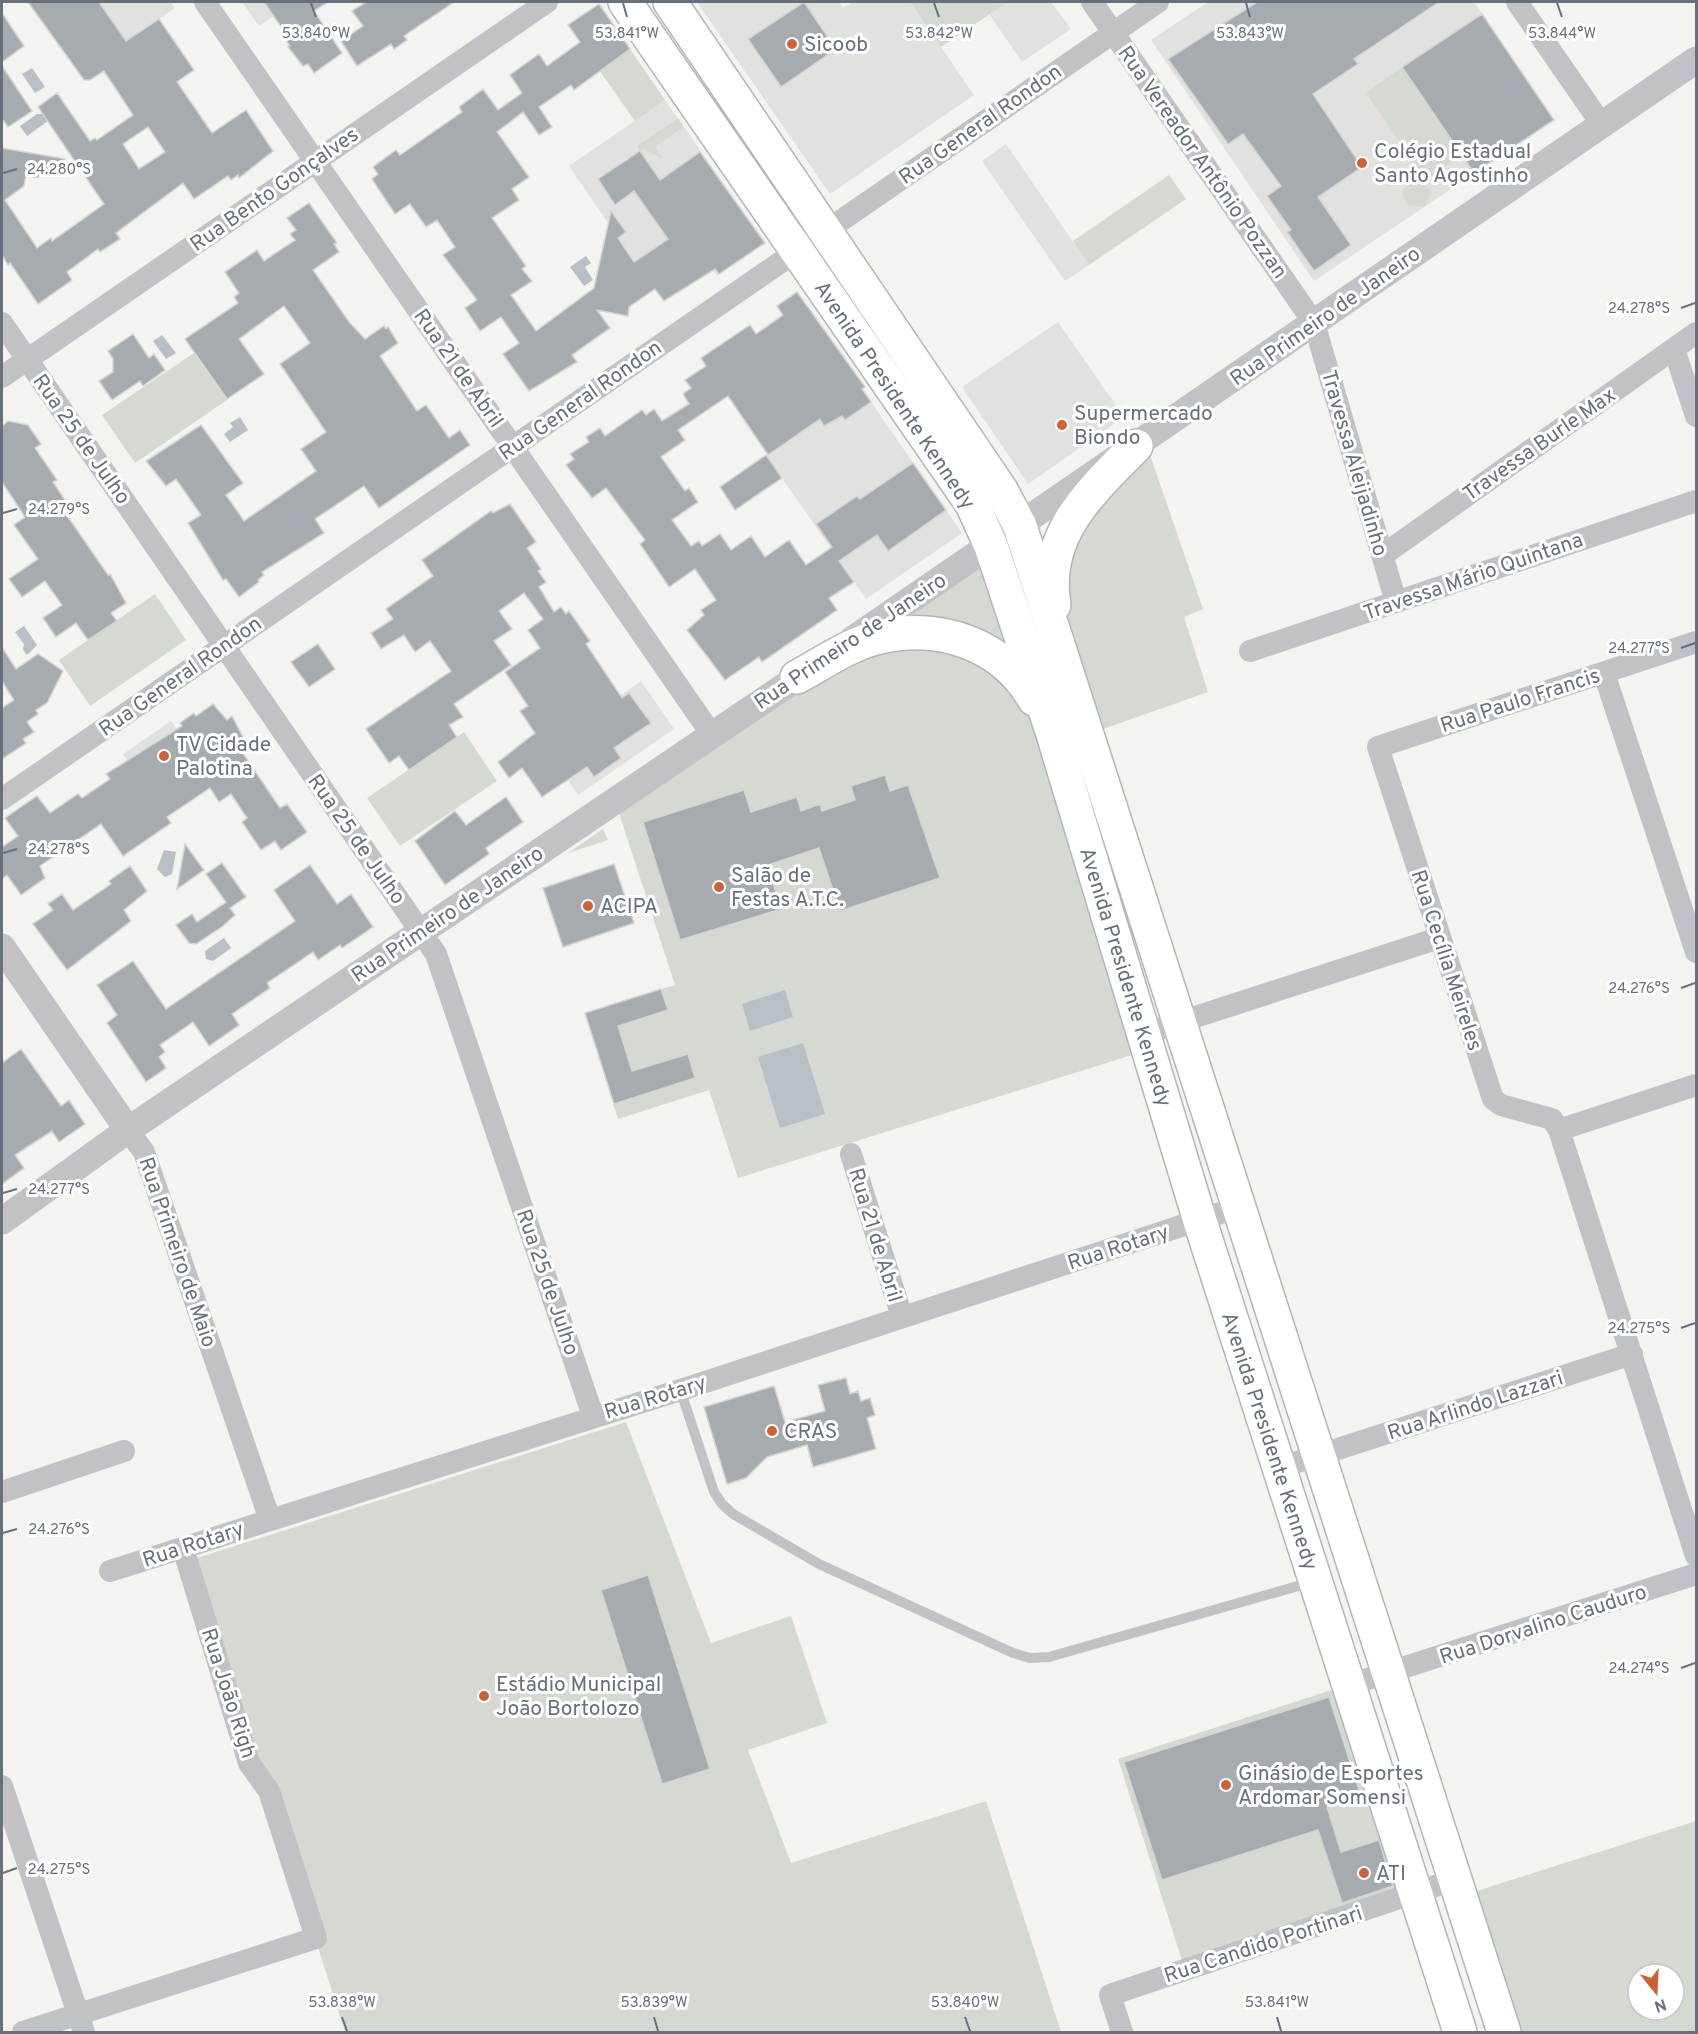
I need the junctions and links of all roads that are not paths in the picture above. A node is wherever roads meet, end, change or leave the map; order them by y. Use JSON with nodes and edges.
{"nodes":[{"id":1,"x":205,"y":2,"type":"edge"},
{"id":2,"x":547,"y":2,"type":"edge"},
{"id":3,"x":625,"y":2,"type":"edge"},
{"id":4,"x":670,"y":2,"type":"edge"},
{"id":5,"x":1092,"y":2,"type":"edge"},
{"id":6,"x":1158,"y":2,"type":"edge"},
{"id":7,"x":1517,"y":2,"type":"edge"},
{"id":8,"x":1114,"y":32,"type":"junction"},
{"id":9,"x":1696,"y":60,"type":"edge"},
{"id":10,"x":1602,"y":125,"type":"junction"},
{"id":11,"x":315,"y":161,"type":"junction"},
{"id":12,"x":827,"y":230,"type":"junction"},
{"id":13,"x":797,"y":250,"type":"junction"},
{"id":14,"x":2,"y":322,"type":"edge"},
{"id":15,"x":1314,"y":323,"type":"junction"},
{"id":16,"x":1696,"y":333,"type":"edge"},
{"id":17,"x":1674,"y":349,"type":"junction"},
{"id":18,"x":27,"y":359,"type":"junction"},
{"id":19,"x":2,"y":377,"type":"edge"},
{"id":20,"x":1696,"y":416,"type":"edge"},
{"id":21,"x":513,"y":446,"type":"junction"},
{"id":22,"x":1136,"y":446,"type":"junction"},
{"id":23,"x":1696,"y":501,"type":"edge"},
{"id":24,"x":1020,"y":526,"type":"junction"},
{"id":25,"x":991,"y":546,"type":"junction"},
{"id":26,"x":1383,"y":555,"type":"junction"},
{"id":27,"x":1396,"y":602,"type":"junction"},
{"id":28,"x":1696,"y":642,"type":"edge"},
{"id":29,"x":224,"y":646,"type":"junction"},
{"id":30,"x":1250,"y":651,"type":"dead end"},
{"id":31,"x":1604,"y":673,"type":"junction"},
{"id":32,"x":797,"y":677,"type":"junction"},
{"id":33,"x":1075,"y":700,"type":"junction"},
{"id":34,"x":1052,"y":731,"type":"junction"},
{"id":35,"x":712,"y":735,"type":"junction"},
{"id":36,"x":1378,"y":747,"type":"joint"},
{"id":37,"x":2,"y":799,"type":"edge"},
{"id":38,"x":421,"y":932,"type":"junction"},
{"id":39,"x":1439,"y":938,"type":"junction"},
{"id":40,"x":2,"y":947,"type":"edge"},
{"id":41,"x":1696,"y":952,"type":"edge"},
{"id":42,"x":1179,"y":1023,"type":"junction"},
{"id":43,"x":1143,"y":1034,"type":"junction"},
{"id":44,"x":1696,"y":1086,"type":"edge"},
{"id":45,"x":128,"y":1130,"type":"junction"},
{"id":46,"x":1559,"y":1130,"type":"junction"},
{"id":47,"x":851,"y":1154,"type":"dead end"},
{"id":48,"x":1239,"y":1207,"type":"junction"},
{"id":49,"x":2,"y":1221,"type":"edge"},
{"id":50,"x":1200,"y":1221,"type":"junction"},
{"id":51,"x":902,"y":1317,"type":"junction"},
{"id":52,"x":1632,"y":1354,"type":"junction"},
{"id":53,"x":680,"y":1388,"type":"junction"},
{"id":54,"x":593,"y":1416,"type":"junction"},
{"id":55,"x":124,"y":1451,"type":"dead end"},
{"id":56,"x":1319,"y":1456,"type":"junction"},
{"id":57,"x":1279,"y":1468,"type":"junction"},
{"id":58,"x":2,"y":1492,"type":"edge"},
{"id":59,"x":270,"y":1520,"type":"junction"},
{"id":60,"x":183,"y":1548,"type":"junction"},
{"id":61,"x":1696,"y":1556,"type":"edge"},
{"id":62,"x":110,"y":1571,"type":"dead end"},
{"id":63,"x":1696,"y":1574,"type":"edge"},
{"id":64,"x":1316,"y":1581,"type":"junction"},
{"id":65,"x":1389,"y":1673,"type":"junction"},
{"id":66,"x":1349,"y":1685,"type":"junction"},
{"id":67,"x":2,"y":1785,"type":"edge"},
{"id":68,"x":1456,"y":1879,"type":"junction"},
{"id":69,"x":1416,"y":1894,"type":"junction"},
{"id":70,"x":80,"y":2024,"type":"edge"},
{"id":71,"x":1117,"y":2031,"type":"edge"},
{"id":72,"x":23,"y":2032,"type":"edge"},
{"id":73,"x":1461,"y":2032,"type":"edge"},
{"id":74,"x":1504,"y":2032,"type":"edge"}],
"edges":[{"from":1,"to":11,"type":"street","name":"Rua 21 de Abril"},
{"from":2,"to":11,"type":"street","name":"Rua Bento Gonçalves"},
{"from":3,"to":13,"type":"main road","name":"Avenida Presidente Kennedy"},
{"from":4,"to":12,"type":"main road","name":"Avenida Presidente Kennedy"},
{"from":5,"to":8,"type":"street","name":"Rua Vereador Antônio Pozzan"},
{"from":6,"to":8,"type":"street","name":"Rua General Rondon"},
{"from":7,"to":10,"type":"street"},
{"from":8,"to":12,"type":"street","name":"Rua General Rondon"},
{"from":8,"to":15,"type":"street","name":"Rua Vereador Antônio Pozzan"},
{"from":9,"to":10,"type":"street","name":"Rua Primeiro de Janeiro"},
{"from":10,"to":15,"type":"street","name":"Rua Primeiro de Janeiro"},
{"from":11,"to":18,"type":"street","name":"Rua Bento Gonçalves"},
{"from":11,"to":21,"type":"street","name":"Rua 21 de Abril"},
{"from":12,"to":13,"type":"street","name":"Rua General Rondon"},
{"from":12,"to":24,"type":"main road","name":"Avenida Presidente Kennedy"},
{"from":13,"to":21,"type":"street","name":"Rua General Rondon"},
{"from":13,"to":25,"type":"main road","name":"Avenida Presidente Kennedy"},
{"from":14,"to":18,"type":"street","name":"Rua 25 de Julho"},
{"from":15,"to":22,"type":"street","name":"Rua Primeiro de Janeiro"},
{"from":15,"to":26,"type":"street","name":"Travessa Aleijadinho"},
{"from":16,"to":17,"type":"street","name":"Travessa Burle Max"},
{"from":17,"to":20,"type":"street"},
{"from":17,"to":26,"type":"street","name":"Travessa Burle Max"},
{"from":18,"to":19,"type":"street","name":"Rua Bento Gonçalves"},
{"from":18,"to":29,"type":"street","name":"Rua 25 de Julho"},
{"from":21,"to":29,"type":"street","name":"Rua General Rondon"},
{"from":21,"to":35,"type":"street","name":"Rua 21 de Abril"},
{"from":22,"to":24,"type":"street","name":"Rua Primeiro de Janeiro"},
{"from":22,"to":33,"type":"main road"},
{"from":23,"to":27,"type":"street","name":"Travessa Mário Quintana"},
{"from":24,"to":25,"type":"street","name":"Rua Primeiro de Janeiro"},
{"from":24,"to":33,"type":"main road","name":"Avenida Presidente Kennedy"},
{"from":25,"to":32,"type":"street","name":"Rua Primeiro de Janeiro"},
{"from":25,"to":34,"type":"main road","name":"Avenida Presidente Kennedy"},
{"from":26,"to":27,"type":"street","name":"Travessa Aleijadinho"},
{"from":27,"to":30,"type":"street","name":"Travessa Mário Quintana"},
{"from":28,"to":31,"type":"street","name":"Rua Paulo Francis"},
{"from":29,"to":37,"type":"street","name":"Rua General Rondon"},
{"from":29,"to":38,"type":"street","name":"Rua 25 de Julho"},
{"from":31,"to":36,"type":"street","name":"Rua Paulo Francis"},
{"from":31,"to":41,"type":"street"},
{"from":32,"to":34,"type":"main road"},
{"from":32,"to":35,"type":"street","name":"Rua Primeiro de Janeiro"},
{"from":33,"to":42,"type":"main road","name":"Avenida Presidente Kennedy"},
{"from":34,"to":43,"type":"main road","name":"Avenida Presidente Kennedy"},
{"from":35,"to":38,"type":"street","name":"Rua Primeiro de Janeiro"},
{"from":36,"to":39,"type":"street","name":"Rua Cecília Meireles"},
{"from":38,"to":45,"type":"street","name":"Rua Primeiro de Janeiro"},
{"from":38,"to":54,"type":"street","name":"Rua 25 de Julho"},
{"from":39,"to":42,"type":"street"},
{"from":39,"to":46,"type":"street","name":"Rua Cecília Meireles"},
{"from":40,"to":45,"type":"street","name":"Rua Primeiro de Maio"},
{"from":42,"to":43,"type":"street"},
{"from":42,"to":48,"type":"main road","name":"Avenida Presidente Kennedy"},
{"from":43,"to":50,"type":"main road","name":"Avenida Presidente Kennedy"},
{"from":44,"to":46,"type":"street"},
{"from":45,"to":49,"type":"street","name":"Rua Primeiro de Janeiro"},
{"from":45,"to":59,"type":"street","name":"Rua Primeiro de Maio"},
{"from":46,"to":52,"type":"street"},
{"from":47,"to":51,"type":"street","name":"Rua 21 de Abril"},
{"from":48,"to":50,"type":"street","name":"Rua Rotary"},
{"from":48,"to":56,"type":"main road","name":"Avenida Presidente Kennedy"},
{"from":50,"to":51,"type":"street","name":"Rua Rotary"},
{"from":50,"to":57,"type":"main road","name":"Avenida Presidente Kennedy"},
{"from":51,"to":53,"type":"street","name":"Rua Rotary"},
{"from":52,"to":56,"type":"street","name":"Rua Arlindo Lazzari"},
{"from":52,"to":61,"type":"street"},
{"from":53,"to":54,"type":"street","name":"Rua Rotary"},
{"from":53,"to":64,"type":"lane"},
{"from":54,"to":59,"type":"street","name":"Rua Rotary"},
{"from":55,"to":58,"type":"street"},
{"from":56,"to":57,"type":"street","name":"Rua Arlindo Lazzari"},
{"from":56,"to":65,"type":"main road","name":"Avenida Presidente Kennedy"},
{"from":57,"to":64,"type":"main road","name":"Avenida Presidente Kennedy"},
{"from":59,"to":60,"type":"street","name":"Rua Rotary"},
{"from":60,"to":62,"type":"street","name":"Rua Rotary"},
{"from":60,"to":70,"type":"street","name":"Rua João Righ"},
{"from":63,"to":65,"type":"street","name":"Rua Dorvalino Cauduro"},
{"from":64,"to":66,"type":"main road","name":"Avenida Presidente Kennedy"},
{"from":65,"to":66,"type":"street","name":"Rua Dorvalino Cauduro"},
{"from":65,"to":68,"type":"main road","name":"Avenida Presidente Kennedy"},
{"from":66,"to":69,"type":"main road","name":"Avenida Presidente Kennedy"},
{"from":67,"to":70,"type":"street"},
{"from":68,"to":69,"type":"street","name":"Rua Candido Portinari"},
{"from":68,"to":74,"type":"main road","name":"Avenida Presidente Kennedy"},
{"from":69,"to":71,"type":"street","name":"Rua Candido Portinari"},
{"from":69,"to":73,"type":"main road","name":"Avenida Presidente Kennedy"},
{"from":70,"to":72,"type":"street"}]}
